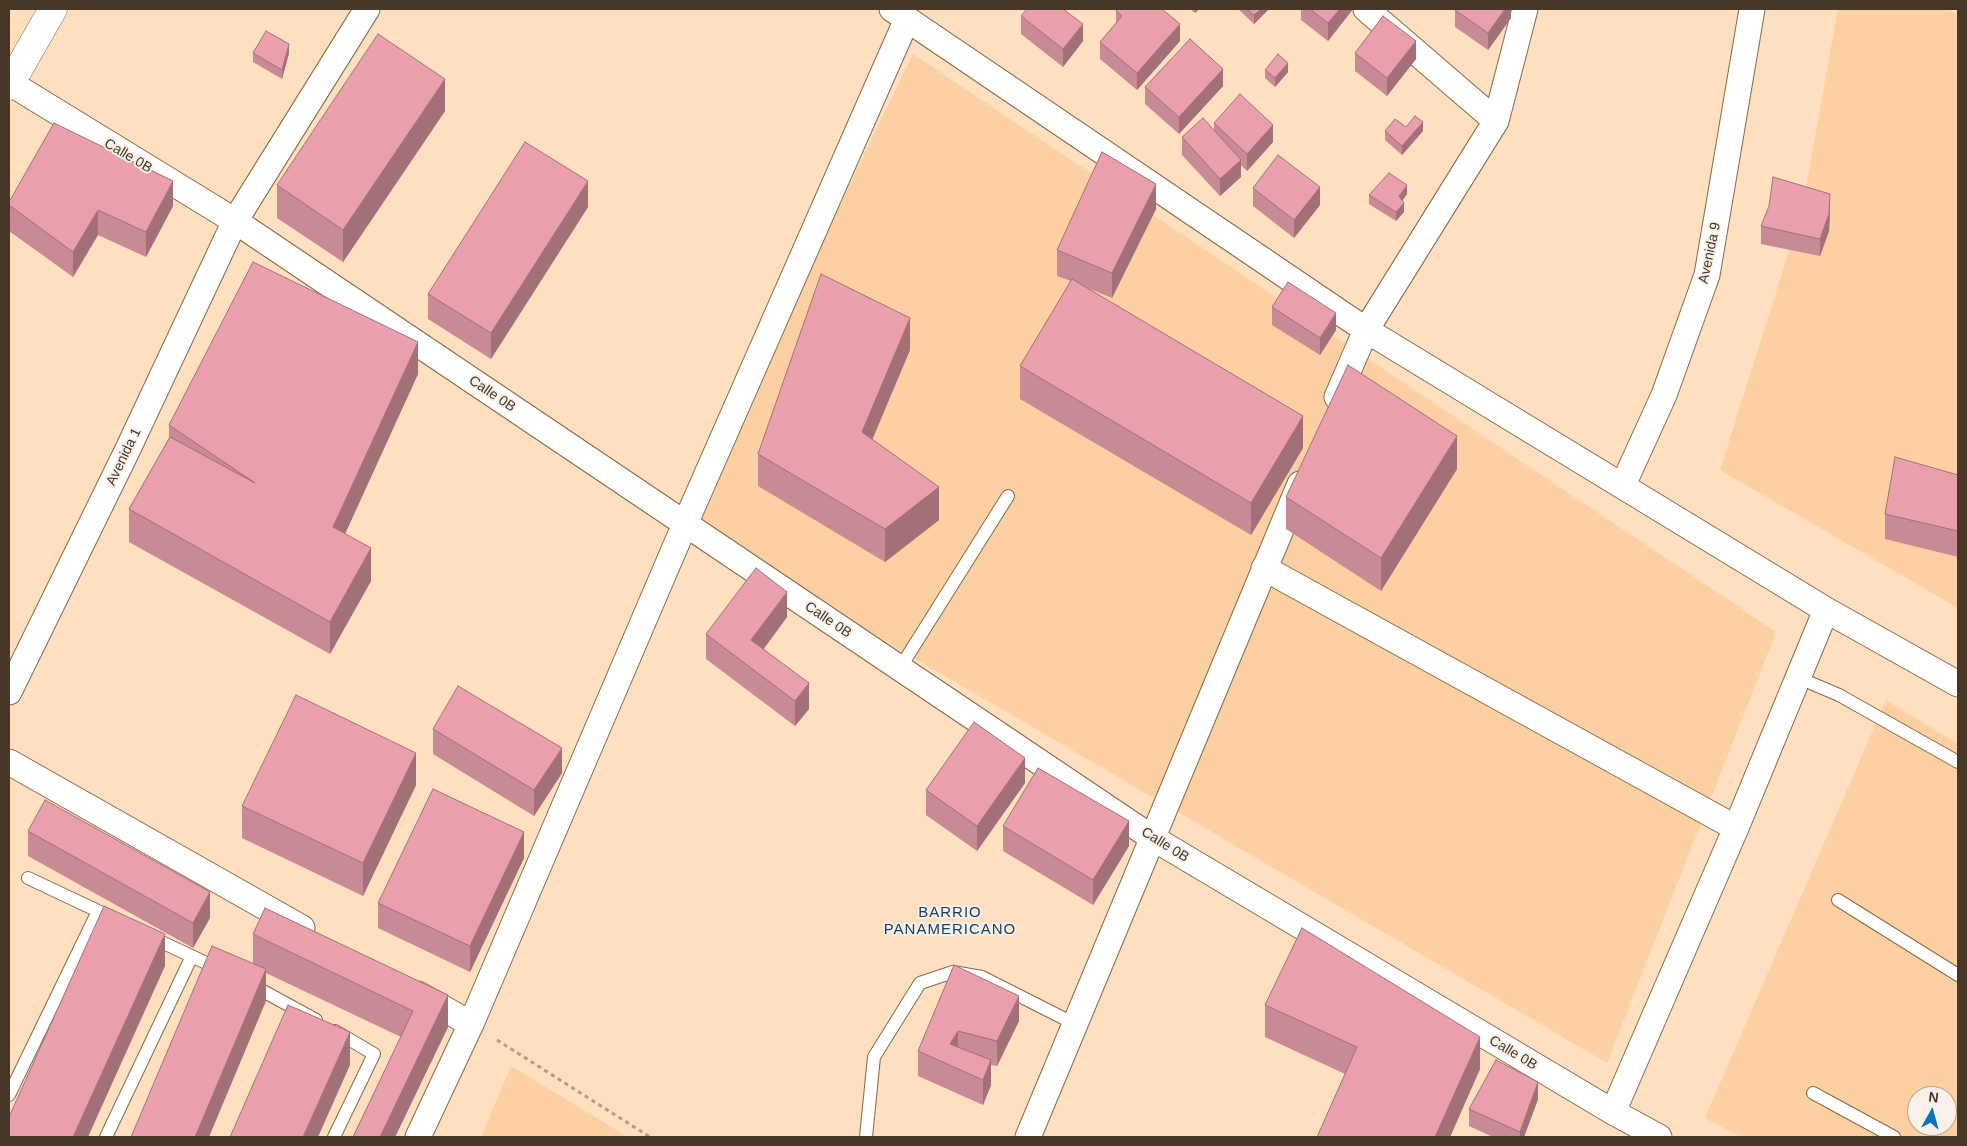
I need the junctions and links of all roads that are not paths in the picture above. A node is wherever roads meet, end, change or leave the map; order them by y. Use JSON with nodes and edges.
{"nodes":[{"id":1,"x":53,"y":9,"type":"edge"},
{"id":2,"x":367,"y":9,"type":"edge"},
{"id":3,"x":1366,"y":9,"type":"edge"},
{"id":4,"x":1525,"y":9,"type":"edge"},
{"id":5,"x":1752,"y":9,"type":"edge"},
{"id":6,"x":899,"y":14,"type":"edge"},
{"id":7,"x":10,"y":85,"type":"edge"},
{"id":8,"x":1496,"y":121,"type":"junction"},
{"id":9,"x":235,"y":221,"type":"junction"},
{"id":10,"x":1366,"y":330,"type":"junction"},
{"id":11,"x":1326,"y":422,"type":"edge"},
{"id":12,"x":1307,"y":467,"type":"edge"},
{"id":13,"x":1623,"y":485,"type":"junction"},
{"id":14,"x":1008,"y":496,"type":"dead end"},
{"id":15,"x":685,"y":524,"type":"junction"},
{"id":16,"x":1264,"y":568,"type":"junction"},
{"id":17,"x":1826,"y":610,"type":"junction"},
{"id":18,"x":900,"y":668,"type":"junction"},
{"id":19,"x":1799,"y":678,"type":"junction"},
{"id":20,"x":1958,"y":684,"type":"edge"},
{"id":21,"x":9,"y":692,"type":"edge"},
{"id":22,"x":9,"y":762,"type":"edge"},
{"id":23,"x":1958,"y":762,"type":"edge"},
{"id":24,"x":1736,"y":828,"type":"junction"},
{"id":25,"x":1151,"y":837,"type":"junction"},
{"id":26,"x":28,"y":878,"type":"dead end"},
{"id":27,"x":1838,"y":900,"type":"dead end"},
{"id":28,"x":98,"y":911,"type":"junction"},
{"id":29,"x":123,"y":924,"type":"edge"},
{"id":30,"x":140,"y":932,"type":"edge"},
{"id":31,"x":325,"y":941,"type":"edge"},
{"id":32,"x":192,"y":956,"type":"junction"},
{"id":33,"x":1958,"y":975,"type":"edge"},
{"id":34,"x":402,"y":985,"type":"edge"},
{"id":35,"x":471,"y":1024,"type":"junction"},
{"id":36,"x":1074,"y":1024,"type":"junction"},
{"id":37,"x":1813,"y":1093,"type":"dead end"},
{"id":38,"x":9,"y":1095,"type":"edge"},
{"id":39,"x":1613,"y":1112,"type":"junction"},
{"id":40,"x":106,"y":1137,"type":"edge"},
{"id":41,"x":334,"y":1137,"type":"edge"},
{"id":42,"x":418,"y":1137,"type":"edge"},
{"id":43,"x":866,"y":1137,"type":"edge"},
{"id":44,"x":1028,"y":1137,"type":"edge"},
{"id":45,"x":1659,"y":1137,"type":"edge"},
{"id":46,"x":1894,"y":1137,"type":"edge"}],
"edges":[{"from":1,"to":7,"type":"street"},
{"from":2,"to":9,"type":"street","name":"Avenida 1"},
{"from":3,"to":8,"type":"street"},
{"from":4,"to":8,"type":"street"},
{"from":5,"to":13,"type":"street","name":"Avenida 9"},
{"from":6,"to":10,"type":"street"},
{"from":6,"to":15,"type":"street"},
{"from":7,"to":9,"type":"street","name":"Calle 0B"},
{"from":8,"to":10,"type":"street"},
{"from":9,"to":15,"type":"street","name":"Calle 0B"},
{"from":9,"to":21,"type":"street","name":"Avenida 1"},
{"from":10,"to":11,"type":"street"},
{"from":10,"to":13,"type":"street"},
{"from":12,"to":16,"type":"street"},
{"from":13,"to":17,"type":"street"},
{"from":14,"to":18,"type":"lane"},
{"from":15,"to":18,"type":"street","name":"Calle 0B"},
{"from":15,"to":35,"type":"street"},
{"from":16,"to":24,"type":"street"},
{"from":16,"to":25,"type":"street"},
{"from":17,"to":19,"type":"street"},
{"from":17,"to":20,"type":"street"},
{"from":18,"to":25,"type":"street","name":"Calle 0B"},
{"from":19,"to":23,"type":"lane"},
{"from":19,"to":24,"type":"street"},
{"from":22,"to":31,"type":"street"},
{"from":24,"to":39,"type":"street"},
{"from":25,"to":36,"type":"street"},
{"from":25,"to":39,"type":"street","name":"Calle 0B"},
{"from":26,"to":28,"type":"lane"},
{"from":27,"to":33,"type":"lane"},
{"from":28,"to":29,"type":"lane"},
{"from":28,"to":38,"type":"lane"},
{"from":30,"to":32,"type":"lane"},
{"from":32,"to":40,"type":"lane"},
{"from":32,"to":41,"type":"lane"},
{"from":34,"to":35,"type":"street"},
{"from":35,"to":42,"type":"street"},
{"from":36,"to":43,"type":"lane"},
{"from":36,"to":44,"type":"street"},
{"from":37,"to":46,"type":"lane"},
{"from":39,"to":45,"type":"street","name":"Calle 0B"}]}
